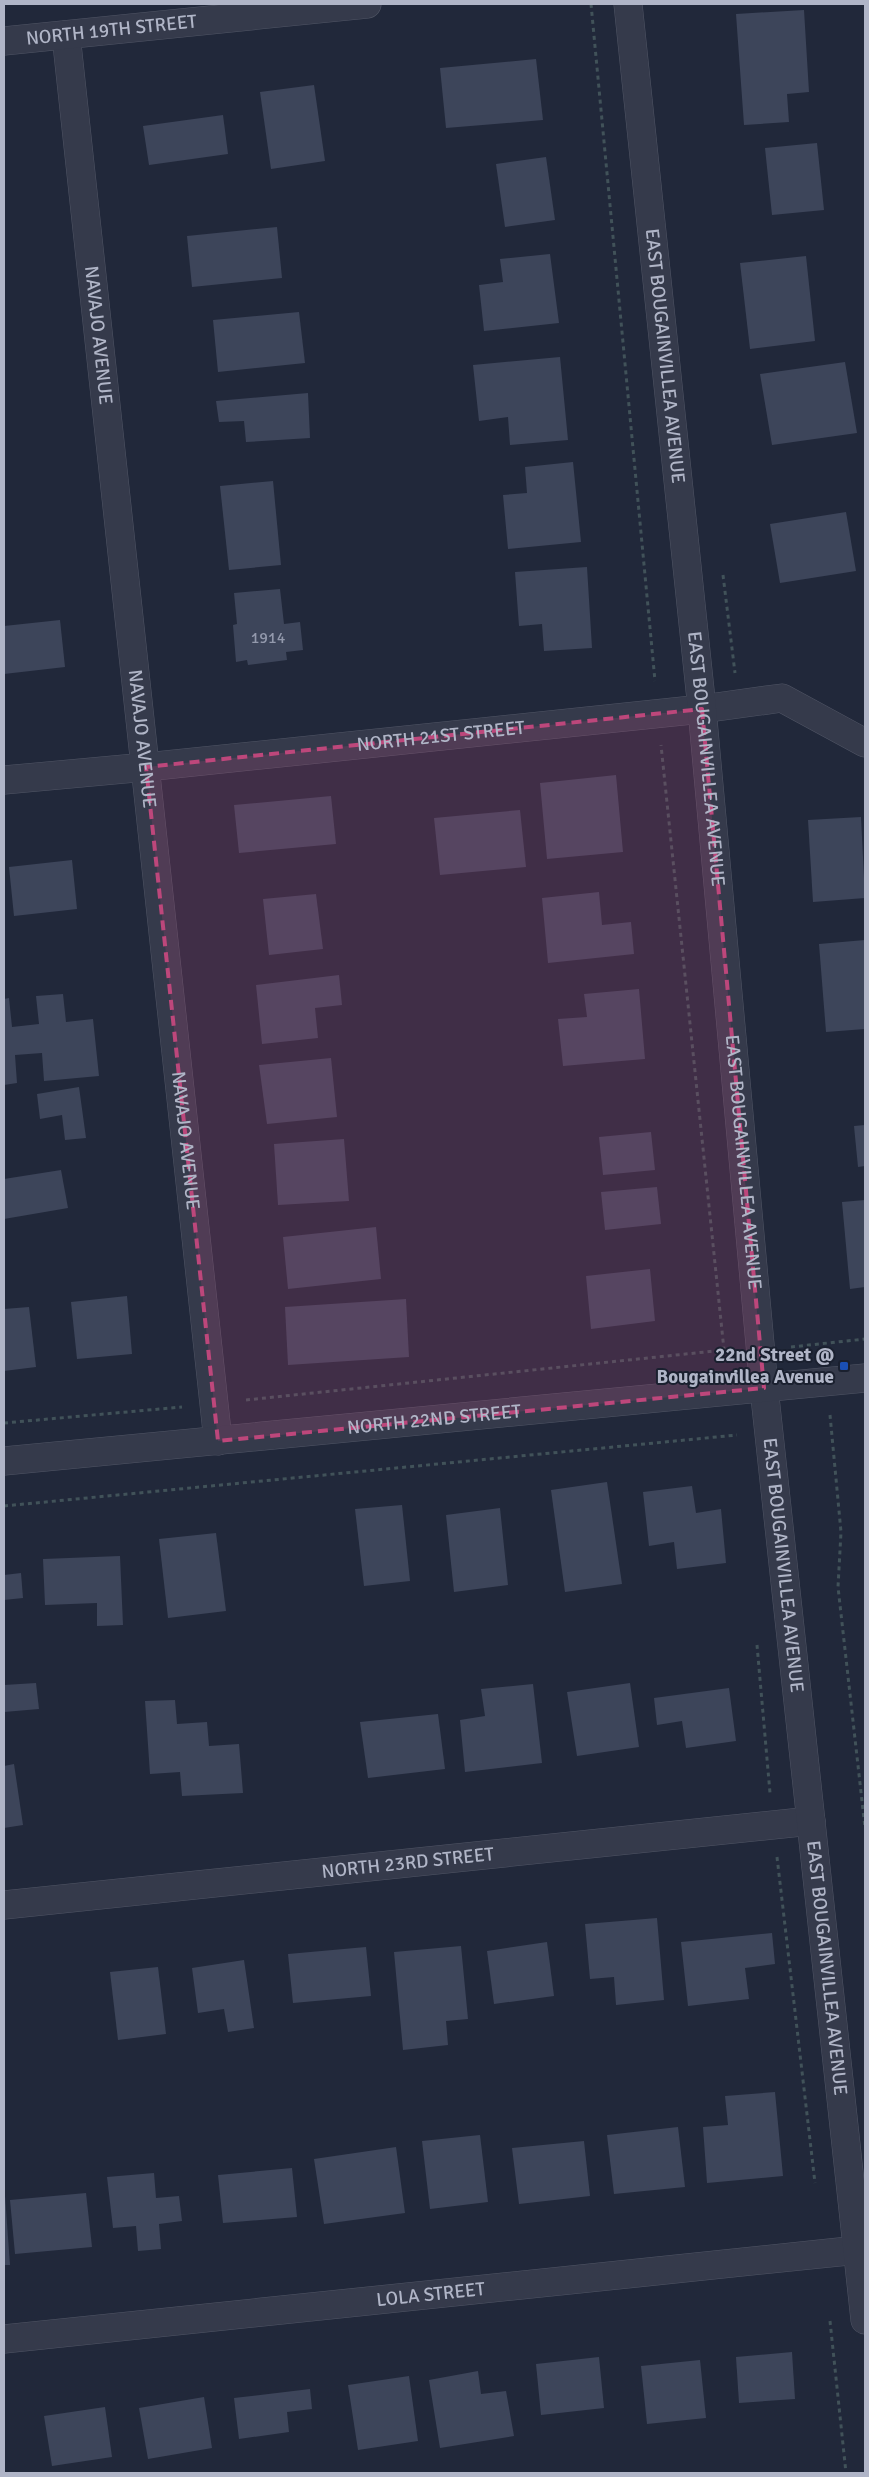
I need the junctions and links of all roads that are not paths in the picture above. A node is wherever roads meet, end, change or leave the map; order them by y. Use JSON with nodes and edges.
{"nodes":[{"id":1,"x":367,"y":4,"type":"edge"},
{"id":2,"x":628,"y":4,"type":"edge"},
{"id":3,"x":150,"y":15,"type":"edge"},
{"id":4,"x":66,"y":35,"type":"junction"},
{"id":5,"x":4,"y":41,"type":"edge"},
{"id":6,"x":702,"y":709,"type":"junction"},
{"id":7,"x":865,"y":743,"type":"edge"},
{"id":8,"x":146,"y":768,"type":"junction"},
{"id":9,"x":4,"y":780,"type":"edge"},
{"id":10,"x":865,"y":1378,"type":"edge"},
{"id":11,"x":764,"y":1388,"type":"junction"},
{"id":12,"x":218,"y":1441,"type":"junction"},
{"id":13,"x":4,"y":1461,"type":"edge"},
{"id":14,"x":811,"y":1821,"type":"junction"},
{"id":15,"x":4,"y":1904,"type":"edge"},
{"id":16,"x":858,"y":2250,"type":"junction"},
{"id":17,"x":865,"y":2320,"type":"edge"},
{"id":18,"x":4,"y":2339,"type":"edge"}],
"edges":[{"from":1,"to":3,"type":"street","name":"NORTH 19TH STREET"},
{"from":2,"to":6,"type":"street","name":"EAST BOUGAINVILLEA AVENUE"},
{"from":3,"to":4,"type":"street","name":"NORTH 19TH STREET"},
{"from":4,"to":5,"type":"street","name":"NORTH 19TH STREET"},
{"from":4,"to":8,"type":"street","name":"NAVAJO AVENUE"},
{"from":6,"to":7,"type":"street","name":"NORTH 21ST STREET"},
{"from":6,"to":8,"type":"street","name":"NORTH 21ST STREET"},
{"from":6,"to":11,"type":"street","name":"EAST BOUGAINVILLEA AVENUE"},
{"from":8,"to":9,"type":"street","name":"NORTH 21ST STREET"},
{"from":8,"to":12,"type":"street","name":"NAVAJO AVENUE"},
{"from":10,"to":11,"type":"street","name":"NORTH 22ND STREET"},
{"from":11,"to":12,"type":"street","name":"NORTH 22ND STREET"},
{"from":11,"to":14,"type":"street","name":"EAST BOUGAINVILLEA AVENUE"},
{"from":12,"to":13,"type":"street","name":"NORTH 22ND STREET"},
{"from":14,"to":15,"type":"street","name":"NORTH 23RD STREET"},
{"from":14,"to":16,"type":"street","name":"EAST BOUGAINVILLEA AVENUE"},
{"from":16,"to":17,"type":"street","name":"EAST BOUGAINVILLEA AVENUE"},
{"from":16,"to":18,"type":"street","name":"LOLA STREET"}]}
